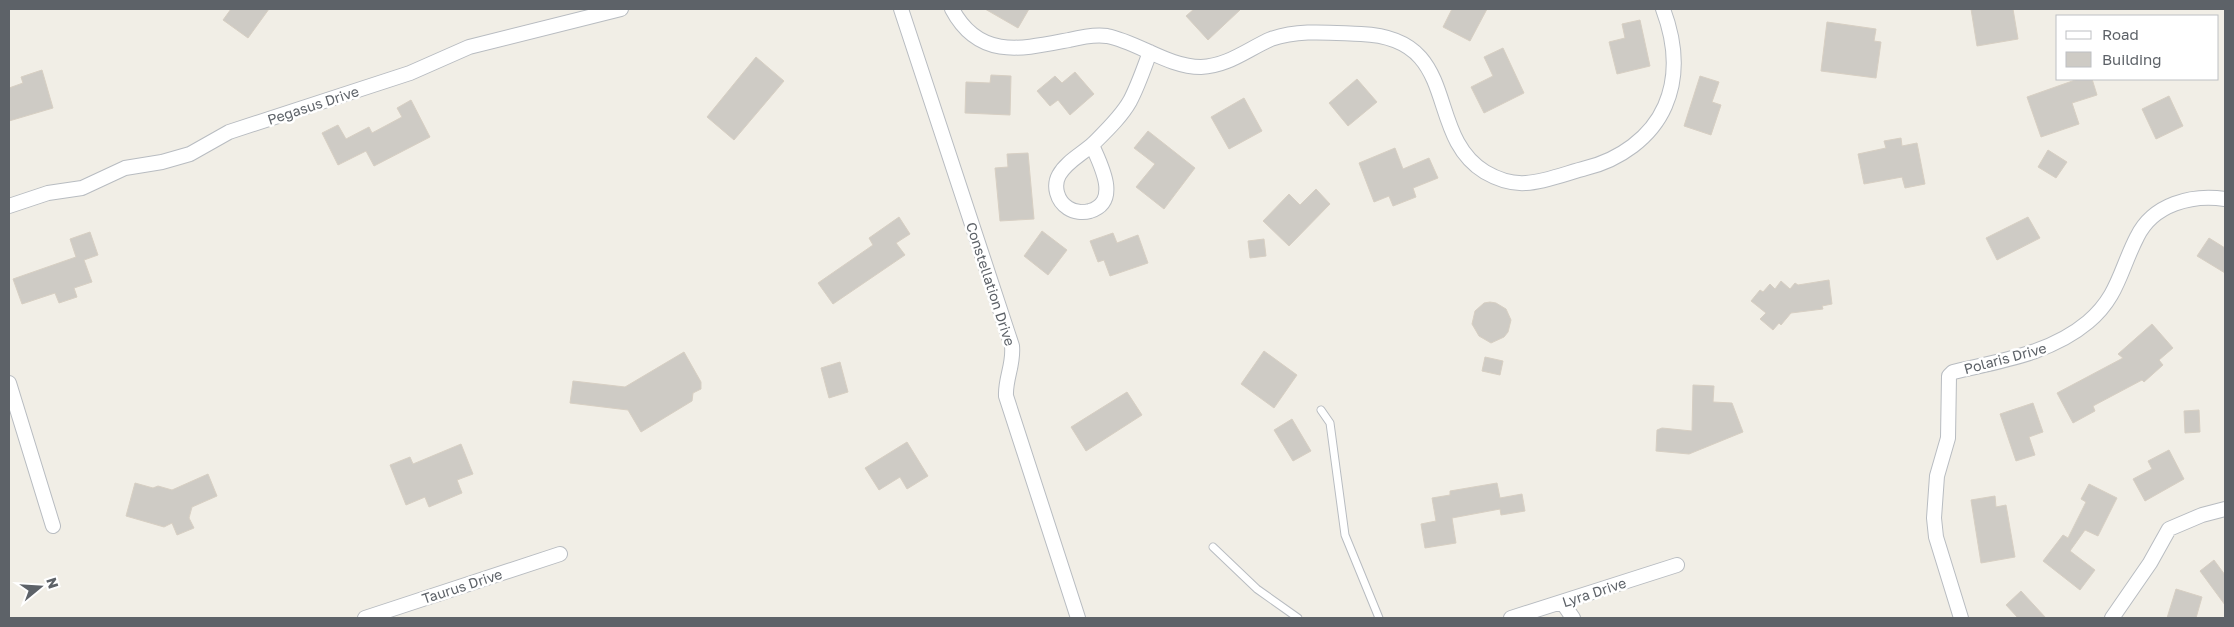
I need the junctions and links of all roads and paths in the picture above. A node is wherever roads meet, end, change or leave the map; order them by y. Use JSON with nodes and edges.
{"nodes":[{"id":1,"x":621,"y":9,"type":"edge"},
{"id":2,"x":901,"y":9,"type":"edge"},
{"id":3,"x":952,"y":9,"type":"edge"},
{"id":4,"x":1663,"y":9,"type":"edge"},
{"id":5,"x":1150,"y":52,"type":"junction"},
{"id":6,"x":1092,"y":145,"type":"junction"},
{"id":7,"x":2225,"y":199,"type":"edge"},
{"id":8,"x":9,"y":206,"type":"edge"},
{"id":9,"x":9,"y":383,"type":"edge"},
{"id":10,"x":1321,"y":410,"type":"dead end"},
{"id":11,"x":2225,"y":509,"type":"edge"},
{"id":12,"x":53,"y":526,"type":"dead end"},
{"id":13,"x":1213,"y":547,"type":"dead end"},
{"id":14,"x":560,"y":554,"type":"dead end"},
{"id":15,"x":1677,"y":565,"type":"dead end"},
{"id":16,"x":1562,"y":602,"type":"junction"},
{"id":17,"x":365,"y":618,"type":"edge"},
{"id":18,"x":1078,"y":618,"type":"edge"},
{"id":19,"x":1298,"y":618,"type":"edge"},
{"id":20,"x":1379,"y":618,"type":"edge"},
{"id":21,"x":1510,"y":618,"type":"edge"},
{"id":22,"x":1573,"y":618,"type":"edge"},
{"id":23,"x":1961,"y":618,"type":"edge"},
{"id":24,"x":2112,"y":618,"type":"edge"}],
"edges":[{"from":1,"to":8,"type":"street","name":"Pegasus Drive"},
{"from":2,"to":18,"type":"street","name":"Constellation Drive"},
{"from":3,"to":5,"type":"street"},
{"from":4,"to":5,"type":"street"},
{"from":5,"to":6,"type":"street"},
{"from":6,"to":6,"type":"street"},
{"from":7,"to":23,"type":"street","name":"Polaris Drive"},
{"from":9,"to":12,"type":"street"},
{"from":10,"to":20,"type":"lane"},
{"from":11,"to":24,"type":"street"},
{"from":13,"to":19,"type":"lane"},
{"from":14,"to":17,"type":"street","name":"Taurus Drive"},
{"from":15,"to":16,"type":"street","name":"Lyra Drive"},
{"from":16,"to":21,"type":"street","name":"Lyra Drive"},
{"from":16,"to":22,"type":"street"}]}
